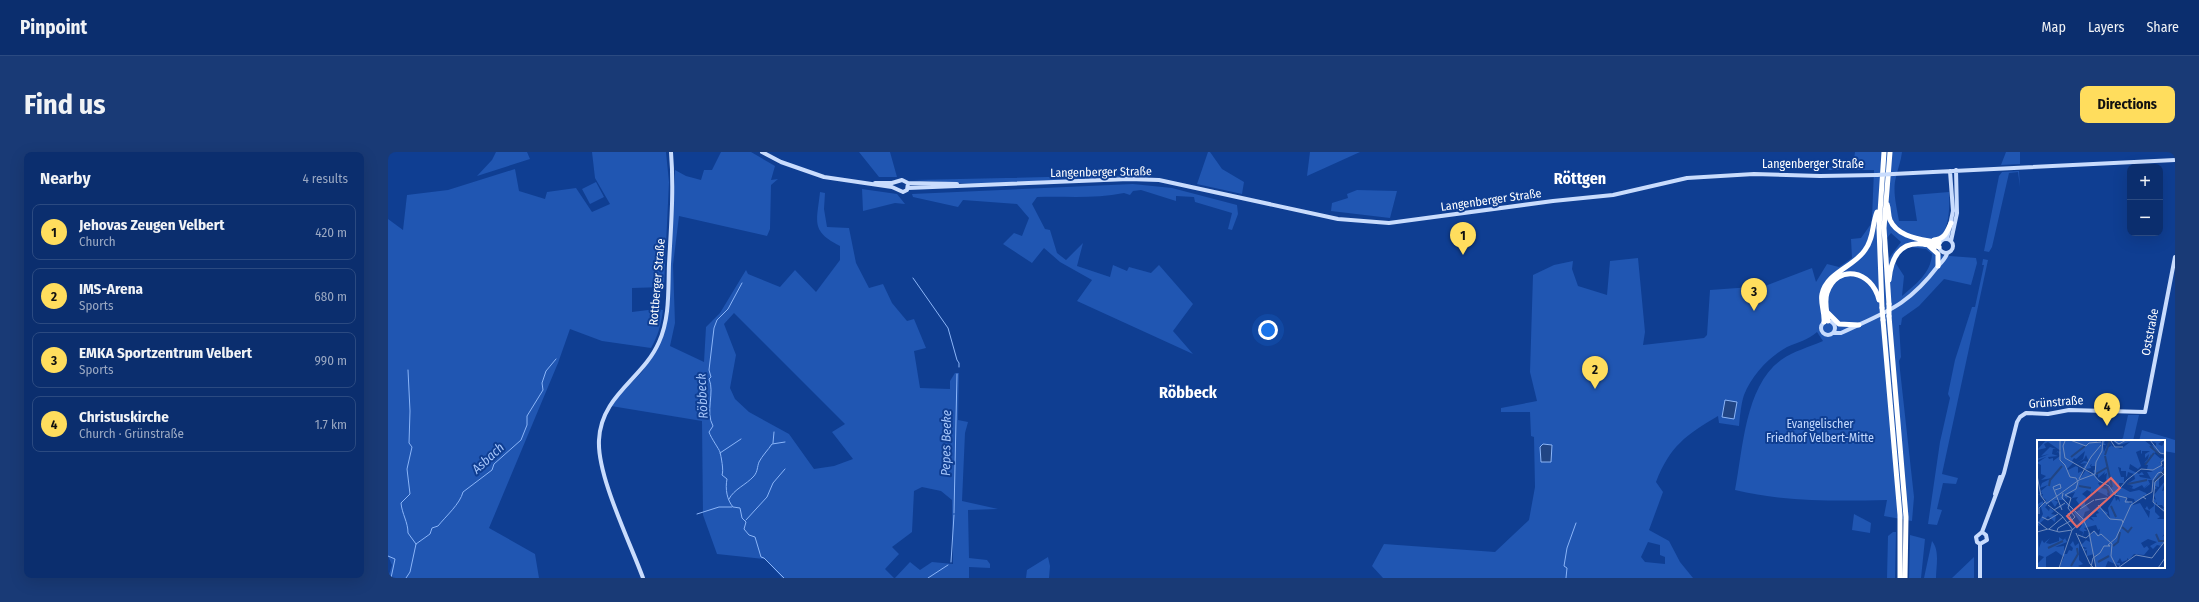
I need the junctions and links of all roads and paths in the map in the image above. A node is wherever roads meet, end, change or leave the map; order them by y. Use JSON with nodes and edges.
{"nodes":[{"id":1,"x":671,"y":152,"type":"edge"},
{"id":2,"x":762,"y":152,"type":"edge"},
{"id":3,"x":1884,"y":152,"type":"edge"},
{"id":4,"x":1890,"y":152,"type":"edge"},
{"id":5,"x":2175,"y":160,"type":"edge"},
{"id":6,"x":1956,"y":170,"type":"junction"},
{"id":7,"x":1950,"y":171,"type":"junction"},
{"id":8,"x":898,"y":182,"type":"junction"},
{"id":9,"x":865,"y":184,"type":"junction"},
{"id":10,"x":908,"y":186,"type":"junction"},
{"id":11,"x":897,"y":189,"type":"junction"},
{"id":12,"x":1885,"y":200,"type":"junction"},
{"id":13,"x":1879,"y":207,"type":"junction"},
{"id":14,"x":1951,"y":223,"type":"junction"},
{"id":15,"x":1949,"y":240,"type":"junction"},
{"id":16,"x":1929,"y":241,"type":"junction"},
{"id":17,"x":1923,"y":244,"type":"junction"},
{"id":18,"x":1940,"y":247,"type":"junction"},
{"id":19,"x":1947,"y":254,"type":"junction"},
{"id":20,"x":2175,"y":257,"type":"edge"},
{"id":21,"x":1938,"y":266,"type":"junction"},
{"id":22,"x":1888,"y":293,"type":"junction"},
{"id":23,"x":1882,"y":308,"type":"junction"},
{"id":24,"x":1826,"y":311,"type":"junction"},
{"id":25,"x":1826,"y":322,"type":"junction"},
{"id":26,"x":1859,"y":325,"type":"junction"},
{"id":27,"x":1834,"y":330,"type":"junction"},
{"id":28,"x":2145,"y":412,"type":"joint"},
{"id":29,"x":1903,"y":516,"type":"junction"},
{"id":30,"x":1982,"y":532,"type":"junction"},
{"id":31,"x":1904,"y":534,"type":"junction"},
{"id":32,"x":1980,"y":544,"type":"junction"},
{"id":33,"x":643,"y":578,"type":"edge"},
{"id":34,"x":1900,"y":578,"type":"edge"},
{"id":35,"x":1906,"y":578,"type":"edge"},
{"id":36,"x":1980,"y":578,"type":"edge"}],
"edges":[{"from":1,"to":33,"type":"main road","name":"Rottberger Straße"},
{"from":2,"to":9,"type":"main road"},
{"from":3,"to":13,"type":"highway"},
{"from":4,"to":12,"type":"highway"},
{"from":5,"to":6,"type":"main road","name":"Langenberger Straße"},
{"from":6,"to":7,"type":"main road","name":"Langenberger Straße"},
{"from":6,"to":15,"type":"main road"},
{"from":7,"to":10,"type":"main road","name":"Langenberger Straße","bridge":true},
{"from":7,"to":14,"type":"main road"},
{"from":8,"to":9,"type":"main road"},
{"from":8,"to":10,"type":"main road"},
{"from":8,"to":11,"type":"main road"},
{"from":9,"to":11,"type":"main road"},
{"from":10,"to":11,"type":"main road"},
{"from":12,"to":16,"type":"highway"},
{"from":12,"to":22,"type":"highway"},
{"from":13,"to":23,"type":"highway"},
{"from":13,"to":25,"type":"highway"},
{"from":14,"to":15,"type":"main road"},
{"from":14,"to":16,"type":"highway"},
{"from":15,"to":18,"type":"main road"},
{"from":15,"to":19,"type":"main road"},
{"from":16,"to":18,"type":"highway"},
{"from":17,"to":18,"type":"highway"},
{"from":17,"to":21,"type":"highway"},
{"from":17,"to":22,"type":"highway"},
{"from":18,"to":19,"type":"main road"},
{"from":18,"to":21,"type":"main road"},
{"from":19,"to":21,"type":"main road"},
{"from":20,"to":28,"type":"main road","name":"Oststraße"},
{"from":21,"to":26,"type":"main road"},
{"from":22,"to":29,"type":"highway","bridge":true},
{"from":23,"to":24,"type":"highway"},
{"from":23,"to":29,"type":"highway","bridge":true},
{"from":24,"to":25,"type":"highway"},
{"from":24,"to":26,"type":"highway"},
{"from":25,"to":27,"type":"main road"},
{"from":25,"to":27,"type":"main road"},
{"from":26,"to":27,"type":"main road"},
{"from":28,"to":30,"type":"main road","name":"Grünstraße"},
{"from":29,"to":31,"type":"highway"},
{"from":30,"to":32,"type":"main road"},
{"from":30,"to":32,"type":"main road"},
{"from":31,"to":34,"type":"highway"},
{"from":31,"to":35,"type":"highway"},
{"from":32,"to":36,"type":"main road"}]}
